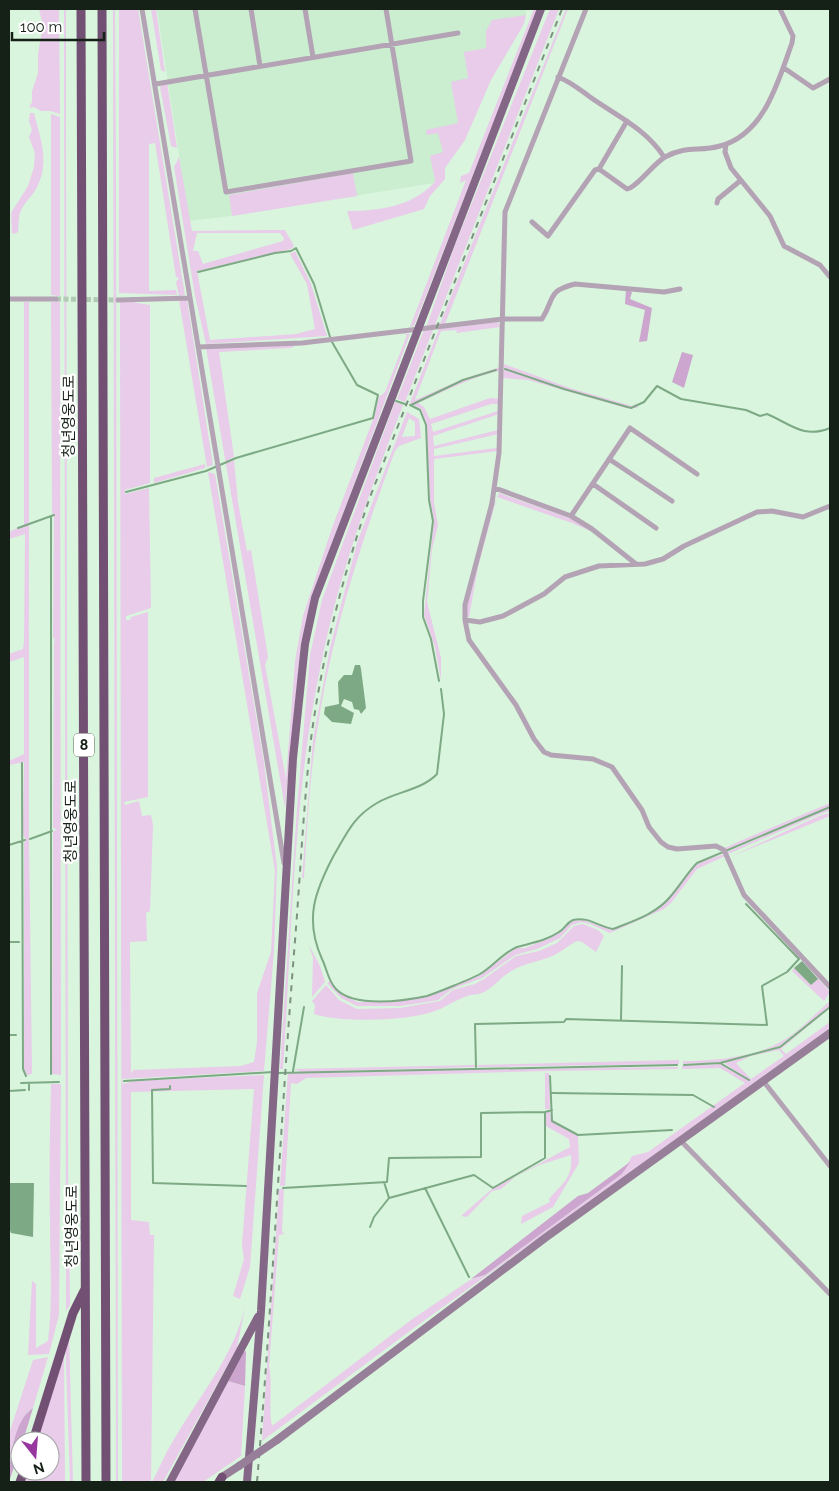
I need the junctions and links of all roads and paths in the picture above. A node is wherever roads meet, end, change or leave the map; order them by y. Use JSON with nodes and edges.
{"nodes":[{"id":1,"x":81,"y":9,"type":"edge"},
{"id":2,"x":102,"y":9,"type":"edge"},
{"id":3,"x":142,"y":9,"type":"edge"},
{"id":4,"x":195,"y":9,"type":"edge"},
{"id":5,"x":251,"y":9,"type":"edge"},
{"id":6,"x":305,"y":9,"type":"edge"},
{"id":7,"x":386,"y":9,"type":"edge"},
{"id":8,"x":541,"y":9,"type":"edge"},
{"id":9,"x":586,"y":9,"type":"edge"},
{"id":10,"x":780,"y":9,"type":"edge"},
{"id":11,"x":458,"y":33,"type":"dead end"},
{"id":12,"x":392,"y":44,"type":"junction"},
{"id":13,"x":313,"y":58,"type":"junction"},
{"id":14,"x":260,"y":66,"type":"junction"},
{"id":15,"x":784,"y":68,"type":"junction"},
{"id":16,"x":206,"y":76,"type":"junction"},
{"id":17,"x":558,"y":76,"type":"junction"},
{"id":18,"x":830,"y":79,"type":"edge"},
{"id":19,"x":156,"y":84,"type":"junction"},
{"id":20,"x":627,"y":121,"type":"junction"},
{"id":21,"x":726,"y":144,"type":"junction"},
{"id":22,"x":664,"y":158,"type":"junction"},
{"id":23,"x":599,"y":169,"type":"junction"},
{"id":24,"x":740,"y":181,"type":"junction"},
{"id":25,"x":717,"y":204,"type":"dead end"},
{"id":26,"x":532,"y":222,"type":"dead end"},
{"id":27,"x":830,"y":277,"type":"edge"},
{"id":28,"x":680,"y":289,"type":"dead end"},
{"id":29,"x":190,"y":298,"type":"junction"},
{"id":30,"x":9,"y":299,"type":"edge"},
{"id":31,"x":56,"y":299,"type":"tunnel mouth"},
{"id":32,"x":118,"y":300,"type":"tunnel mouth"},
{"id":33,"x":503,"y":319,"type":"junction"},
{"id":34,"x":418,"y":330,"type":"junction"},
{"id":35,"x":198,"y":347,"type":"junction"},
{"id":36,"x":609,"y":459,"type":"junction"},
{"id":37,"x":697,"y":474,"type":"dead end"},
{"id":38,"x":593,"y":484,"type":"junction"},
{"id":39,"x":495,"y":488,"type":"junction"},
{"id":40,"x":672,"y":501,"type":"dead end"},
{"id":41,"x":830,"y":506,"type":"edge"},
{"id":42,"x":571,"y":516,"type":"junction"},
{"id":43,"x":656,"y":528,"type":"dead end"},
{"id":44,"x":636,"y":564,"type":"junction"},
{"id":45,"x":465,"y":620,"type":"junction"},
{"id":46,"x":287,"y":878,"type":"junction"},
{"id":47,"x":830,"y":987,"type":"edge"},
{"id":48,"x":830,"y":1033,"type":"edge"},
{"id":49,"x":764,"y":1082,"type":"junction"},
{"id":50,"x":681,"y":1141,"type":"junction"},
{"id":51,"x":830,"y":1166,"type":"edge"},
{"id":52,"x":86,"y":1286,"type":"junction"},
{"id":53,"x":830,"y":1294,"type":"edge"},
{"id":54,"x":261,"y":1311,"type":"junction"},
{"id":55,"x":36,"y":1431,"type":"edge"},
{"id":56,"x":220,"y":1480,"type":"edge"},
{"id":57,"x":86,"y":1482,"type":"edge"},
{"id":58,"x":106,"y":1482,"type":"edge"},
{"id":59,"x":170,"y":1482,"type":"edge"},
{"id":60,"x":247,"y":1482,"type":"edge"}],
"edges":[{"from":1,"to":52,"type":"highway","name":"청년영웅도로","number":"8"},
{"from":2,"to":58,"type":"highway","number":"8"},
{"from":3,"to":19,"type":"street"},
{"from":4,"to":16,"type":"street"},
{"from":5,"to":14,"type":"street"},
{"from":6,"to":13,"type":"street"},
{"from":7,"to":12,"type":"street"},
{"from":8,"to":34,"type":"main road"},
{"from":9,"to":17,"type":"street"},
{"from":10,"to":15,"type":"street"},
{"from":11,"to":12,"type":"street"},
{"from":12,"to":13,"type":"street"},
{"from":12,"to":16,"type":"street"},
{"from":13,"to":14,"type":"street"},
{"from":14,"to":16,"type":"street"},
{"from":15,"to":18,"type":"street"},
{"from":15,"to":21,"type":"street"},
{"from":16,"to":19,"type":"street"},
{"from":17,"to":20,"type":"street"},
{"from":17,"to":33,"type":"street"},
{"from":19,"to":29,"type":"street"},
{"from":20,"to":22,"type":"street"},
{"from":20,"to":23,"type":"street"},
{"from":21,"to":22,"type":"street"},
{"from":21,"to":24,"type":"street"},
{"from":22,"to":23,"type":"street"},
{"from":23,"to":26,"type":"street"},
{"from":24,"to":25,"type":"street"},
{"from":24,"to":27,"type":"street"},
{"from":28,"to":33,"type":"street"},
{"from":29,"to":32,"type":"street"},
{"from":29,"to":35,"type":"street"},
{"from":30,"to":31,"type":"street"},
{"from":33,"to":34,"type":"street"},
{"from":33,"to":39,"type":"street"},
{"from":34,"to":35,"type":"street"},
{"from":34,"to":46,"type":"main road"},
{"from":35,"to":46,"type":"street"},
{"from":36,"to":37,"type":"street"},
{"from":36,"to":38,"type":"street"},
{"from":36,"to":40,"type":"street"},
{"from":38,"to":42,"type":"street"},
{"from":38,"to":43,"type":"street"},
{"from":39,"to":42,"type":"street"},
{"from":39,"to":45,"type":"street"},
{"from":41,"to":44,"type":"street"},
{"from":42,"to":44,"type":"street"},
{"from":44,"to":45,"type":"street"},
{"from":45,"to":47,"type":"street"},
{"from":46,"to":54,"type":"main road"},
{"from":48,"to":49,"type":"main road"},
{"from":49,"to":50,"type":"main road"},
{"from":49,"to":51,"type":"street"},
{"from":50,"to":53,"type":"street"},
{"from":50,"to":56,"type":"main road","bridge":true},
{"from":52,"to":55,"type":"highway"},
{"from":52,"to":57,"type":"highway","name":"청년영웅도로","number":"8"},
{"from":54,"to":59,"type":"main road"},
{"from":54,"to":60,"type":"main road"}]}
